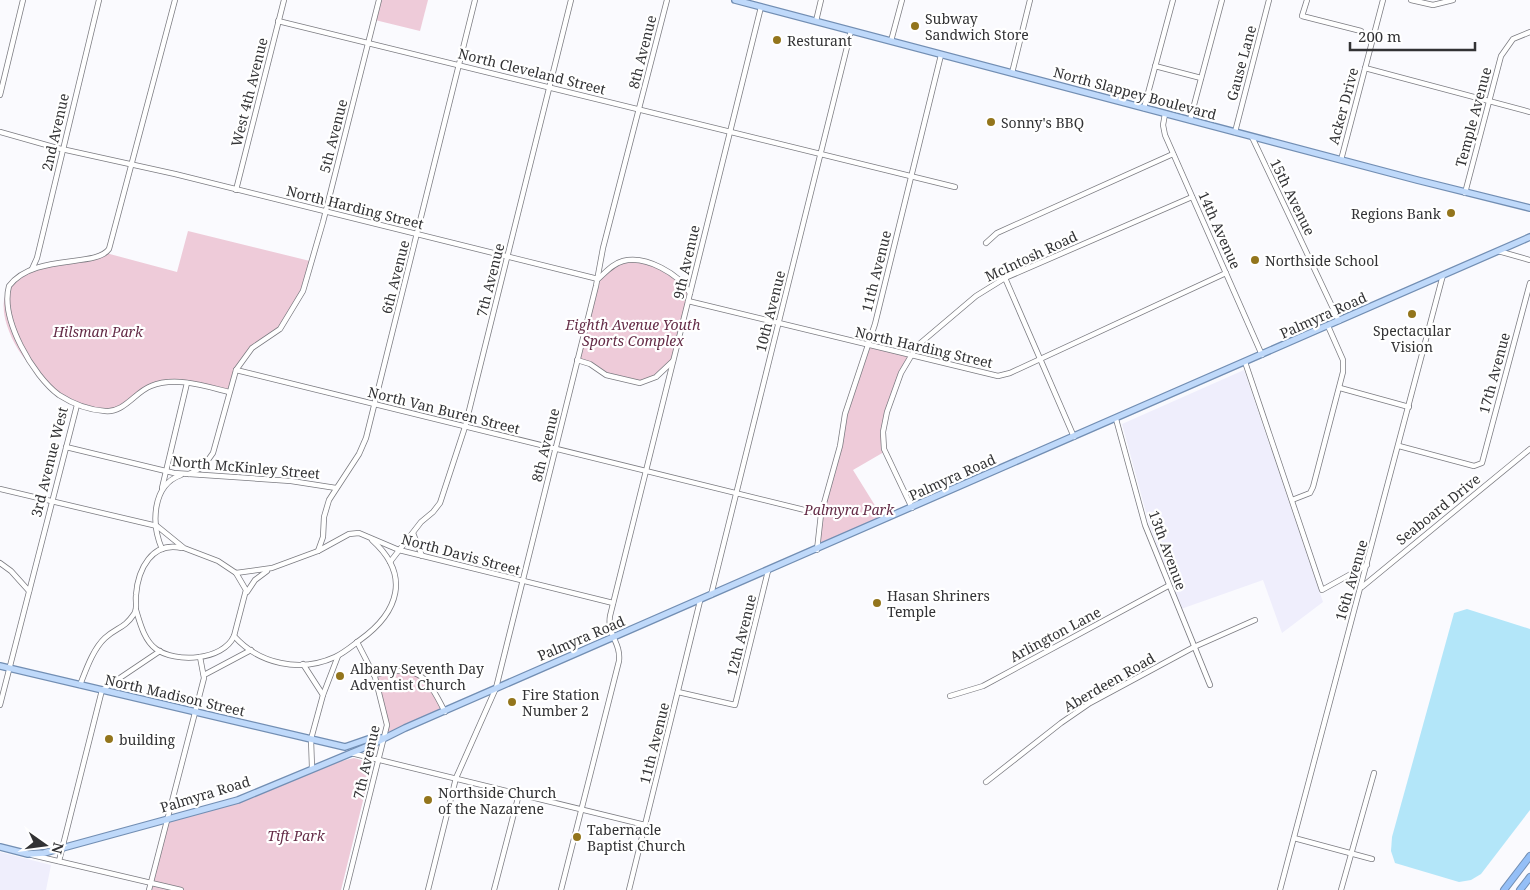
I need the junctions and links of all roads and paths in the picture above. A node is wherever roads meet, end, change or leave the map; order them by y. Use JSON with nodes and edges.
{"nodes":[{"id":1,"x":23,"y":0,"type":"edge"},
{"id":2,"x":99,"y":0,"type":"edge"},
{"id":3,"x":175,"y":0,"type":"edge"},
{"id":4,"x":284,"y":0,"type":"edge"},
{"id":5,"x":379,"y":0,"type":"edge"},
{"id":6,"x":475,"y":0,"type":"edge"},
{"id":7,"x":571,"y":0,"type":"edge"},
{"id":8,"x":667,"y":0,"type":"edge"},
{"id":9,"x":735,"y":0,"type":"edge"},
{"id":10,"x":821,"y":0,"type":"edge"},
{"id":11,"x":902,"y":0,"type":"edge"},
{"id":12,"x":1030,"y":0,"type":"edge"},
{"id":13,"x":1173,"y":0,"type":"edge"},
{"id":14,"x":1222,"y":0,"type":"edge"},
{"id":15,"x":1269,"y":0,"type":"edge"},
{"id":16,"x":1307,"y":0,"type":"edge"},
{"id":17,"x":1383,"y":0,"type":"edge"},
{"id":18,"x":1411,"y":0,"type":"edge"},
{"id":19,"x":1453,"y":0,"type":"edge"},
{"id":20,"x":742,"y":1,"type":"edge"},
{"id":21,"x":761,"y":7,"type":"junction"},
{"id":22,"x":278,"y":21,"type":"junction"},
{"id":23,"x":816,"y":21,"type":"junction"},
{"id":24,"x":851,"y":31,"type":"junction"},
{"id":25,"x":1361,"y":31,"type":"dead end"},
{"id":26,"x":1530,"y":32,"type":"edge"},
{"id":27,"x":891,"y":41,"type":"junction"},
{"id":28,"x":369,"y":42,"type":"junction"},
{"id":29,"x":941,"y":54,"type":"junction"},
{"id":30,"x":458,"y":65,"type":"junction"},
{"id":31,"x":1155,"y":66,"type":"junction"},
{"id":32,"x":1365,"y":68,"type":"junction"},
{"id":33,"x":1012,"y":73,"type":"junction"},
{"id":34,"x":1201,"y":78,"type":"junction"},
{"id":35,"x":550,"y":87,"type":"junction"},
{"id":36,"x":0,"y":95,"type":"edge"},
{"id":37,"x":1489,"y":101,"type":"junction"},
{"id":38,"x":1144,"y":108,"type":"junction"},
{"id":39,"x":639,"y":109,"type":"junction"},
{"id":40,"x":1530,"y":112,"type":"edge"},
{"id":41,"x":1165,"y":114,"type":"junction"},
{"id":42,"x":1190,"y":120,"type":"junction"},
{"id":43,"x":730,"y":131,"type":"junction"},
{"id":44,"x":0,"y":132,"type":"edge"},
{"id":45,"x":1235,"y":132,"type":"junction"},
{"id":46,"x":1252,"y":137,"type":"junction"},
{"id":47,"x":63,"y":148,"type":"junction"},
{"id":48,"x":821,"y":154,"type":"junction"},
{"id":49,"x":1174,"y":154,"type":"junction"},
{"id":50,"x":1340,"y":160,"type":"junction"},
{"id":51,"x":133,"y":164,"type":"junction"},
{"id":52,"x":911,"y":176,"type":"junction"},
{"id":53,"x":955,"y":188,"type":"dead end"},
{"id":54,"x":236,"y":190,"type":"junction"},
{"id":55,"x":1465,"y":192,"type":"junction"},
{"id":56,"x":1192,"y":196,"type":"junction"},
{"id":57,"x":1530,"y":208,"type":"edge"},
{"id":58,"x":326,"y":212,"type":"junction"},
{"id":59,"x":417,"y":234,"type":"junction"},
{"id":60,"x":1530,"y":237,"type":"edge"},
{"id":61,"x":986,"y":243,"type":"dead end"},
{"id":62,"x":1498,"y":251,"type":"junction"},
{"id":63,"x":507,"y":257,"type":"junction"},
{"id":64,"x":1530,"y":260,"type":"edge"},
{"id":65,"x":32,"y":269,"type":"junction"},
{"id":66,"x":1226,"y":273,"type":"junction"},
{"id":67,"x":1443,"y":275,"type":"junction"},
{"id":68,"x":1005,"y":278,"type":"junction"},
{"id":69,"x":598,"y":279,"type":"junction"},
{"id":70,"x":1530,"y":283,"type":"edge"},
{"id":71,"x":690,"y":294,"type":"junction"},
{"id":72,"x":688,"y":301,"type":"junction"},
{"id":73,"x":1339,"y":321,"type":"junction"},
{"id":74,"x":778,"y":324,"type":"junction"},
{"id":75,"x":1328,"y":326,"type":"junction"},
{"id":76,"x":868,"y":346,"type":"junction"},
{"id":77,"x":911,"y":355,"type":"junction"},
{"id":78,"x":1262,"y":355,"type":"junction"},
{"id":79,"x":1039,"y":358,"type":"junction"},
{"id":80,"x":577,"y":360,"type":"junction"},
{"id":81,"x":674,"y":360,"type":"junction"},
{"id":82,"x":1245,"y":362,"type":"junction"},
{"id":83,"x":236,"y":370,"type":"junction"},
{"id":84,"x":187,"y":383,"type":"junction"},
{"id":85,"x":1340,"y":388,"type":"junction"},
{"id":86,"x":229,"y":392,"type":"junction"},
{"id":87,"x":375,"y":404,"type":"junction"},
{"id":88,"x":77,"y":405,"type":"junction"},
{"id":89,"x":1409,"y":407,"type":"junction"},
{"id":90,"x":1116,"y":419,"type":"junction"},
{"id":91,"x":465,"y":427,"type":"junction"},
{"id":92,"x":1074,"y":437,"type":"junction"},
{"id":93,"x":1399,"y":446,"type":"junction"},
{"id":94,"x":66,"y":447,"type":"junction"},
{"id":95,"x":1530,"y":449,"type":"edge"},
{"id":96,"x":556,"y":450,"type":"junction"},
{"id":97,"x":166,"y":471,"type":"junction"},
{"id":98,"x":646,"y":471,"type":"junction"},
{"id":99,"x":182,"y":474,"type":"junction"},
{"id":100,"x":189,"y":474,"type":"junction"},
{"id":101,"x":162,"y":488,"type":"junction"},
{"id":102,"x":336,"y":488,"type":"junction"},
{"id":103,"x":0,"y":489,"type":"edge"},
{"id":104,"x":736,"y":493,"type":"junction"},
{"id":105,"x":1292,"y":500,"type":"junction"},
{"id":106,"x":51,"y":501,"type":"junction"},
{"id":107,"x":912,"y":508,"type":"junction"},
{"id":108,"x":821,"y":514,"type":"junction"},
{"id":109,"x":157,"y":526,"type":"junction"},
{"id":110,"x":412,"y":533,"type":"junction"},
{"id":111,"x":367,"y":536,"type":"junction"},
{"id":112,"x":184,"y":548,"type":"junction"},
{"id":113,"x":162,"y":549,"type":"junction"},
{"id":114,"x":318,"y":550,"type":"junction"},
{"id":115,"x":399,"y":550,"type":"junction"},
{"id":116,"x":817,"y":550,"type":"junction"},
{"id":117,"x":422,"y":556,"type":"junction"},
{"id":118,"x":390,"y":562,"type":"junction"},
{"id":119,"x":0,"y":563,"type":"edge"},
{"id":120,"x":1367,"y":565,"type":"junction"},
{"id":121,"x":272,"y":568,"type":"junction"},
{"id":122,"x":768,"y":571,"type":"junction"},
{"id":123,"x":236,"y":573,"type":"junction"},
{"id":124,"x":523,"y":582,"type":"junction"},
{"id":125,"x":1168,"y":586,"type":"junction"},
{"id":126,"x":1361,"y":588,"type":"junction"},
{"id":127,"x":28,"y":591,"type":"junction"},
{"id":128,"x":246,"y":593,"type":"junction"},
{"id":129,"x":710,"y":596,"type":"junction"},
{"id":130,"x":700,"y":601,"type":"junction"},
{"id":131,"x":613,"y":603,"type":"junction"},
{"id":132,"x":136,"y":610,"type":"junction"},
{"id":133,"x":1255,"y":620,"type":"dead end"},
{"id":134,"x":234,"y":636,"type":"junction"},
{"id":135,"x":614,"y":638,"type":"junction"},
{"id":136,"x":357,"y":642,"type":"junction"},
{"id":137,"x":1194,"y":647,"type":"junction"},
{"id":138,"x":251,"y":650,"type":"junction"},
{"id":139,"x":160,"y":651,"type":"junction"},
{"id":140,"x":338,"y":655,"type":"junction"},
{"id":141,"x":200,"y":657,"type":"junction"},
{"id":142,"x":303,"y":664,"type":"junction"},
{"id":143,"x":0,"y":666,"type":"edge"},
{"id":144,"x":9,"y":669,"type":"junction"},
{"id":145,"x":204,"y":675,"type":"junction"},
{"id":146,"x":374,"y":675,"type":"junction"},
{"id":147,"x":80,"y":685,"type":"junction"},
{"id":148,"x":1210,"y":685,"type":"dead end"},
{"id":149,"x":496,"y":688,"type":"junction"},
{"id":150,"x":102,"y":690,"type":"junction"},
{"id":151,"x":678,"y":692,"type":"junction"},
{"id":152,"x":323,"y":695,"type":"junction"},
{"id":153,"x":950,"y":696,"type":"dead end"},
{"id":154,"x":0,"y":705,"type":"edge"},
{"id":155,"x":194,"y":712,"type":"junction"},
{"id":156,"x":445,"y":712,"type":"junction"},
{"id":157,"x":384,"y":738,"type":"junction"},
{"id":158,"x":311,"y":739,"type":"junction"},
{"id":159,"x":345,"y":747,"type":"joint"},
{"id":160,"x":351,"y":753,"type":"junction"},
{"id":161,"x":378,"y":760,"type":"junction"},
{"id":162,"x":312,"y":768,"type":"junction"},
{"id":163,"x":1374,"y":773,"type":"dead end"},
{"id":164,"x":456,"y":778,"type":"junction"},
{"id":165,"x":986,"y":782,"type":"dead end"},
{"id":166,"x":518,"y":794,"type":"junction"},
{"id":167,"x":581,"y":809,"type":"junction"},
{"id":168,"x":166,"y":820,"type":"junction"},
{"id":169,"x":645,"y":825,"type":"junction"},
{"id":170,"x":1294,"y":838,"type":"junction"},
{"id":171,"x":0,"y":847,"type":"edge"},
{"id":172,"x":62,"y":847,"type":"junction"},
{"id":173,"x":28,"y":854,"type":"junction"},
{"id":174,"x":1352,"y":854,"type":"junction"},
{"id":175,"x":1530,"y":856,"type":"edge"},
{"id":176,"x":1372,"y":859,"type":"dead end"},
{"id":177,"x":59,"y":861,"type":"junction"},
{"id":178,"x":1530,"y":876,"type":"edge"},
{"id":179,"x":151,"y":883,"type":"junction"},
{"id":180,"x":149,"y":890,"type":"edge"},
{"id":181,"x":181,"y":890,"type":"edge"},
{"id":182,"x":346,"y":890,"type":"edge"},
{"id":183,"x":428,"y":890,"type":"edge"},
{"id":184,"x":494,"y":890,"type":"edge"},
{"id":185,"x":561,"y":890,"type":"edge"},
{"id":186,"x":629,"y":890,"type":"edge"},
{"id":187,"x":1280,"y":890,"type":"edge"},
{"id":188,"x":1341,"y":890,"type":"edge"},
{"id":189,"x":1504,"y":890,"type":"edge"},
{"id":190,"x":1520,"y":890,"type":"edge"}],
"edges":[{"from":1,"to":36,"type":"street"},
{"from":2,"to":47,"type":"street","name":"2nd Avenue"},
{"from":3,"to":51,"type":"street","name":"3rd Avenue West"},
{"from":4,"to":22,"type":"street","name":"West 4th Avenue"},
{"from":5,"to":28,"type":"street","name":"5th Avenue"},
{"from":6,"to":30,"type":"street","name":"6th Avenue"},
{"from":7,"to":35,"type":"street","name":"7th Avenue"},
{"from":8,"to":39,"type":"street","name":"8th Avenue"},
{"from":9,"to":20,"type":"main road","name":"North Slappey Boulevard"},
{"from":10,"to":23,"type":"street"},
{"from":11,"to":27,"type":"street"},
{"from":12,"to":33,"type":"street"},
{"from":13,"to":31,"type":"street"},
{"from":14,"to":34,"type":"street"},
{"from":15,"to":45,"type":"street","name":"Gause Lane"},
{"from":16,"to":25,"type":"street"},
{"from":17,"to":32,"type":"street","name":"Acker Drive"},
{"from":18,"to":19,"type":"street"},
{"from":20,"to":21,"type":"main road","name":"North Slappey Boulevard"},
{"from":21,"to":23,"type":"main road","name":"North Slappey Boulevard"},
{"from":21,"to":43,"type":"street","name":"9th Avenue"},
{"from":22,"to":28,"type":"street","name":"North Cleveland Street"},
{"from":22,"to":54,"type":"street","name":"West 4th Avenue"},
{"from":23,"to":24,"type":"main road","name":"North Slappey Boulevard"},
{"from":24,"to":27,"type":"main road","name":"North Slappey Boulevard"},
{"from":24,"to":48,"type":"street","name":"10th Avenue"},
{"from":26,"to":37,"type":"street","name":"Temple Avenue"},
{"from":27,"to":29,"type":"main road","name":"North Slappey Boulevard"},
{"from":28,"to":30,"type":"street","name":"North Cleveland Street"},
{"from":28,"to":58,"type":"street","name":"5th Avenue"},
{"from":29,"to":33,"type":"main road","name":"North Slappey Boulevard"},
{"from":29,"to":52,"type":"street","name":"11th Avenue"},
{"from":30,"to":35,"type":"street","name":"North Cleveland Street"},
{"from":30,"to":59,"type":"street","name":"6th Avenue"},
{"from":31,"to":34,"type":"street"},
{"from":31,"to":38,"type":"street"},
{"from":32,"to":37,"type":"street"},
{"from":32,"to":50,"type":"street","name":"Acker Drive"},
{"from":33,"to":38,"type":"main road","name":"North Slappey Boulevard"},
{"from":34,"to":42,"type":"street"},
{"from":35,"to":39,"type":"street","name":"North Cleveland Street"},
{"from":35,"to":63,"type":"street","name":"7th Avenue"},
{"from":37,"to":40,"type":"street"},
{"from":37,"to":55,"type":"street","name":"Temple Avenue"},
{"from":38,"to":41,"type":"main road","name":"North Slappey Boulevard"},
{"from":39,"to":43,"type":"street","name":"North Cleveland Street"},
{"from":39,"to":69,"type":"street","name":"8th Avenue"},
{"from":41,"to":42,"type":"main road","name":"North Slappey Boulevard"},
{"from":41,"to":49,"type":"street","name":"14th Avenue"},
{"from":42,"to":45,"type":"main road","name":"North Slappey Boulevard"},
{"from":43,"to":48,"type":"street","name":"North Cleveland Street"},
{"from":43,"to":71,"type":"street","name":"9th Avenue"},
{"from":44,"to":47,"type":"street","name":"North Harding Street"},
{"from":45,"to":46,"type":"main road","name":"North Slappey Boulevard"},
{"from":46,"to":50,"type":"main road","name":"North Slappey Boulevard"},
{"from":46,"to":73,"type":"street","name":"15th Avenue"},
{"from":47,"to":51,"type":"street","name":"North Harding Street"},
{"from":47,"to":65,"type":"street","name":"2nd Avenue"},
{"from":48,"to":52,"type":"street","name":"North Cleveland Street"},
{"from":48,"to":74,"type":"street","name":"10th Avenue"},
{"from":49,"to":56,"type":"street","name":"14th Avenue"},
{"from":49,"to":61,"type":"street"},
{"from":50,"to":55,"type":"main road","name":"North Slappey Boulevard"},
{"from":51,"to":54,"type":"street","name":"North Harding Street"},
{"from":51,"to":65,"type":"street","name":"3rd Avenue West"},
{"from":52,"to":53,"type":"street","name":"North Cleveland Street"},
{"from":52,"to":76,"type":"street","name":"11th Avenue"},
{"from":54,"to":58,"type":"street","name":"North Harding Street"},
{"from":55,"to":57,"type":"main road","name":"North Slappey Boulevard"},
{"from":56,"to":66,"type":"street","name":"14th Avenue"},
{"from":56,"to":68,"type":"street","name":"McIntosh Road"},
{"from":58,"to":59,"type":"street","name":"North Harding Street"},
{"from":58,"to":83,"type":"street","name":"5th Avenue"},
{"from":59,"to":63,"type":"street","name":"North Harding Street"},
{"from":59,"to":87,"type":"street","name":"6th Avenue"},
{"from":60,"to":62,"type":"main road","name":"Palmyra Road"},
{"from":62,"to":64,"type":"street"},
{"from":62,"to":67,"type":"main road","name":"Palmyra Road"},
{"from":63,"to":69,"type":"street","name":"North Harding Street"},
{"from":63,"to":91,"type":"street","name":"7th Avenue"},
{"from":65,"to":88,"type":"street","name":"3rd Avenue West"},
{"from":66,"to":78,"type":"street","name":"14th Avenue"},
{"from":66,"to":79,"type":"street","name":"North Harding Street"},
{"from":67,"to":73,"type":"main road","name":"Palmyra Road"},
{"from":67,"to":89,"type":"street","name":"16th Avenue"},
{"from":68,"to":77,"type":"street","name":"McIntosh Road"},
{"from":68,"to":79,"type":"street"},
{"from":69,"to":71,"type":"street"},
{"from":69,"to":80,"type":"street","name":"8th Avenue"},
{"from":70,"to":93,"type":"street","name":"17th Avenue"},
{"from":71,"to":72,"type":"street","name":"9th Avenue"},
{"from":72,"to":74,"type":"street","name":"North Harding Street"},
{"from":72,"to":81,"type":"street","name":"9th Avenue"},
{"from":73,"to":75,"type":"main road","name":"Palmyra Road"},
{"from":74,"to":76,"type":"street","name":"North Harding Street"},
{"from":74,"to":104,"type":"street","name":"10th Avenue"},
{"from":75,"to":78,"type":"main road","name":"Palmyra Road"},
{"from":75,"to":85,"type":"street"},
{"from":76,"to":77,"type":"street","name":"North Harding Street"},
{"from":76,"to":108,"type":"street","name":"11th Avenue"},
{"from":77,"to":79,"type":"street","name":"North Harding Street"},
{"from":77,"to":107,"type":"street","name":"McIntosh Road"},
{"from":78,"to":82,"type":"main road","name":"Palmyra Road"},
{"from":79,"to":92,"type":"street"},
{"from":80,"to":81,"type":"street"},
{"from":80,"to":96,"type":"street","name":"8th Avenue"},
{"from":81,"to":98,"type":"street","name":"9th Avenue"},
{"from":82,"to":90,"type":"main road","name":"Palmyra Road"},
{"from":82,"to":105,"type":"street"},
{"from":83,"to":86,"type":"street"},
{"from":83,"to":87,"type":"street","name":"North Van Buren Street"},
{"from":84,"to":86,"type":"street"},
{"from":84,"to":88,"type":"street"},
{"from":84,"to":97,"type":"street"},
{"from":85,"to":89,"type":"street"},
{"from":85,"to":105,"type":"street"},
{"from":86,"to":100,"type":"street"},
{"from":87,"to":91,"type":"street","name":"North Van Buren Street"},
{"from":87,"to":102,"type":"street","name":"6th Avenue"},
{"from":88,"to":94,"type":"street","name":"3rd Avenue West"},
{"from":89,"to":93,"type":"street","name":"16th Avenue"},
{"from":90,"to":92,"type":"main road","name":"Palmyra Road"},
{"from":90,"to":125,"type":"street","name":"13th Avenue"},
{"from":91,"to":96,"type":"street","name":"North Van Buren Street"},
{"from":91,"to":110,"type":"street","name":"7th Avenue"},
{"from":92,"to":107,"type":"main road","name":"Palmyra Road"},
{"from":93,"to":120,"type":"street","name":"16th Avenue"},
{"from":94,"to":97,"type":"street","name":"North McKinley Street"},
{"from":94,"to":106,"type":"street","name":"3rd Avenue West"},
{"from":95,"to":126,"type":"street","name":"Seaboard Drive"},
{"from":96,"to":98,"type":"street","name":"North Van Buren Street"},
{"from":96,"to":124,"type":"street","name":"8th Avenue"},
{"from":97,"to":99,"type":"street","name":"North McKinley Street"},
{"from":97,"to":101,"type":"street"},
{"from":98,"to":104,"type":"street","name":"North Van Buren Street"},
{"from":98,"to":131,"type":"street","name":"9th Avenue"},
{"from":99,"to":100,"type":"street","name":"North McKinley Street"},
{"from":99,"to":101,"type":"street"},
{"from":100,"to":102,"type":"street","name":"North McKinley Street"},
{"from":101,"to":109,"type":"street"},
{"from":102,"to":114,"type":"street","name":"6th Avenue"},
{"from":103,"to":106,"type":"street"},
{"from":104,"to":108,"type":"street","name":"North Van Buren Street"},
{"from":104,"to":129,"type":"street","name":"10th Avenue"},
{"from":105,"to":120,"type":"street"},
{"from":106,"to":109,"type":"street"},
{"from":106,"to":127,"type":"street","name":"3rd Avenue West"},
{"from":107,"to":116,"type":"main road","name":"Palmyra Road"},
{"from":108,"to":116,"type":"street","name":"11th Avenue"},
{"from":109,"to":112,"type":"street"},
{"from":109,"to":113,"type":"street"},
{"from":110,"to":115,"type":"street","name":"7th Avenue"},
{"from":110,"to":117,"type":"street"},
{"from":111,"to":114,"type":"street","name":"North Davis Street"},
{"from":111,"to":115,"type":"street","name":"North Davis Street"},
{"from":111,"to":118,"type":"street"},
{"from":112,"to":113,"type":"street"},
{"from":112,"to":123,"type":"street"},
{"from":113,"to":132,"type":"street"},
{"from":114,"to":121,"type":"street","name":"North Davis Street"},
{"from":115,"to":117,"type":"street","name":"North Davis Street"},
{"from":115,"to":118,"type":"street","name":"7th Avenue"},
{"from":116,"to":122,"type":"main road","name":"Palmyra Road"},
{"from":117,"to":124,"type":"street","name":"North Davis Street"},
{"from":118,"to":136,"type":"street"},
{"from":119,"to":127,"type":"street"},
{"from":120,"to":126,"type":"street","name":"16th Avenue"},
{"from":121,"to":123,"type":"street","name":"North Davis Street"},
{"from":121,"to":128,"type":"street"},
{"from":122,"to":129,"type":"main road","name":"Palmyra Road"},
{"from":122,"to":151,"type":"street","name":"12th Avenue"},
{"from":123,"to":128,"type":"street"},
{"from":124,"to":131,"type":"street","name":"North Davis Street"},
{"from":124,"to":149,"type":"street","name":"8th Avenue"},
{"from":125,"to":137,"type":"street","name":"13th Avenue"},
{"from":125,"to":153,"type":"street","name":"Arlington Lane"},
{"from":126,"to":170,"type":"street","name":"16th Avenue"},
{"from":127,"to":144,"type":"street","name":"3rd Avenue West"},
{"from":128,"to":134,"type":"street"},
{"from":129,"to":130,"type":"main road","name":"Palmyra Road"},
{"from":130,"to":135,"type":"main road","name":"Palmyra Road"},
{"from":130,"to":151,"type":"street","name":"11th Avenue"},
{"from":131,"to":135,"type":"street","name":"9th Avenue"},
{"from":132,"to":139,"type":"street"},
{"from":132,"to":147,"type":"street"},
{"from":133,"to":137,"type":"street","name":"Aberdeen Road"},
{"from":134,"to":138,"type":"street"},
{"from":134,"to":141,"type":"street"},
{"from":135,"to":149,"type":"main road","name":"Palmyra Road"},
{"from":135,"to":167,"type":"street"},
{"from":136,"to":140,"type":"street"},
{"from":136,"to":146,"type":"street","name":"7th Avenue"},
{"from":137,"to":148,"type":"street","name":"13th Avenue"},
{"from":137,"to":165,"type":"street","name":"Aberdeen Road"},
{"from":138,"to":142,"type":"street"},
{"from":138,"to":145,"type":"street"},
{"from":139,"to":141,"type":"street"},
{"from":139,"to":150,"type":"street"},
{"from":140,"to":142,"type":"street"},
{"from":140,"to":152,"type":"street"},
{"from":141,"to":145,"type":"street"},
{"from":142,"to":152,"type":"street"},
{"from":143,"to":144,"type":"main road","name":"North Madison Street"},
{"from":144,"to":147,"type":"main road","name":"North Madison Street"},
{"from":144,"to":154,"type":"street","name":"3rd Avenue West"},
{"from":145,"to":155,"type":"street"},
{"from":146,"to":156,"type":"street"},
{"from":146,"to":157,"type":"street","name":"7th Avenue"},
{"from":147,"to":150,"type":"main road","name":"North Madison Street"},
{"from":149,"to":156,"type":"main road","name":"Palmyra Road"},
{"from":149,"to":164,"type":"street","name":"8th Avenue"},
{"from":150,"to":155,"type":"main road","name":"North Madison Street"},
{"from":150,"to":172,"type":"street"},
{"from":151,"to":169,"type":"street","name":"11th Avenue"},
{"from":152,"to":158,"type":"street"},
{"from":155,"to":158,"type":"main road","name":"North Madison Street"},
{"from":155,"to":168,"type":"street"},
{"from":156,"to":157,"type":"main road","name":"Palmyra Road"},
{"from":157,"to":159,"type":"main road","name":"Palmyra Road"},
{"from":157,"to":160,"type":"main road","name":"Palmyra Road"},
{"from":157,"to":161,"type":"street","name":"7th Avenue"},
{"from":158,"to":159,"type":"main road","name":"North Madison Street"},
{"from":158,"to":162,"type":"street"},
{"from":160,"to":161,"type":"street"},
{"from":160,"to":162,"type":"main road","name":"Palmyra Road"},
{"from":161,"to":164,"type":"street"},
{"from":161,"to":182,"type":"street","name":"7th Avenue"},
{"from":162,"to":168,"type":"main road","name":"Palmyra Road"},
{"from":163,"to":174,"type":"street"},
{"from":164,"to":166,"type":"street"},
{"from":164,"to":183,"type":"street","name":"8th Avenue"},
{"from":166,"to":167,"type":"street"},
{"from":166,"to":184,"type":"street"},
{"from":167,"to":169,"type":"street"},
{"from":167,"to":185,"type":"street"},
{"from":168,"to":172,"type":"main road","name":"Palmyra Road"},
{"from":168,"to":179,"type":"street"},
{"from":169,"to":186,"type":"street","name":"11th Avenue"},
{"from":170,"to":174,"type":"street"},
{"from":170,"to":187,"type":"street","name":"16th Avenue"},
{"from":171,"to":173,"type":"main road"},
{"from":172,"to":173,"type":"main road","name":"Palmyra Road"},
{"from":172,"to":177,"type":"street"},
{"from":173,"to":177,"type":"street"},
{"from":174,"to":176,"type":"street"},
{"from":174,"to":188,"type":"street"},
{"from":175,"to":189,"type":"highway"},
{"from":177,"to":179,"type":"street"},
{"from":178,"to":190,"type":"highway"},
{"from":179,"to":180,"type":"street"},
{"from":179,"to":181,"type":"street"}]}
